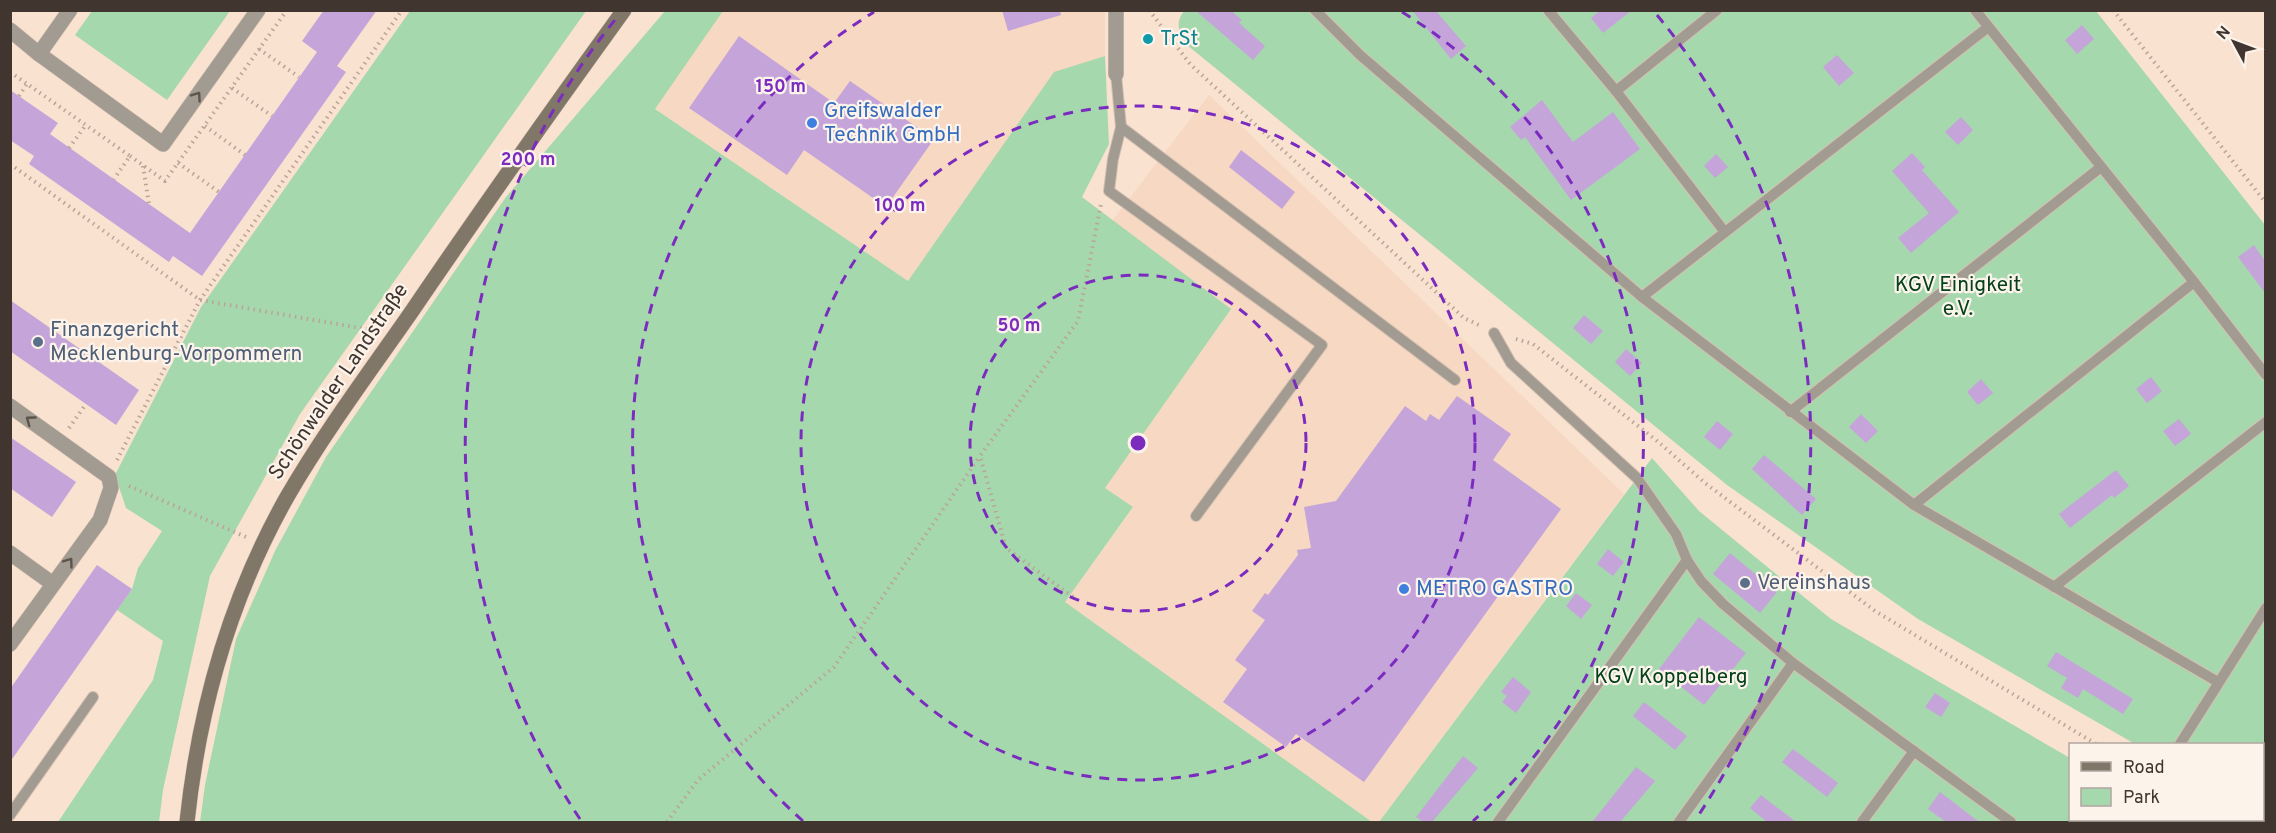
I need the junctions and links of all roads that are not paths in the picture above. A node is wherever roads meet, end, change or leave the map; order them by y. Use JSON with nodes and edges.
{"nodes":[{"id":1,"x":70,"y":10,"type":"edge"},
{"id":2,"x":258,"y":10,"type":"edge"},
{"id":3,"x":624,"y":10,"type":"edge"},
{"id":4,"x":1116,"y":10,"type":"edge"},
{"id":5,"x":1315,"y":10,"type":"edge"},
{"id":6,"x":1548,"y":10,"type":"edge"},
{"id":7,"x":1717,"y":10,"type":"edge"},
{"id":8,"x":1975,"y":10,"type":"edge"},
{"id":9,"x":1988,"y":28,"type":"junction"},
{"id":10,"x":10,"y":30,"type":"edge"},
{"id":11,"x":39,"y":54,"type":"junction"},
{"id":12,"x":1116,"y":74,"type":"joint"},
{"id":13,"x":1616,"y":91,"type":"junction"},
{"id":14,"x":1121,"y":127,"type":"junction"},
{"id":15,"x":2101,"y":167,"type":"junction"},
{"id":16,"x":1724,"y":231,"type":"junction"},
{"id":17,"x":2194,"y":282,"type":"junction"},
{"id":18,"x":1642,"y":297,"type":"junction"},
{"id":19,"x":1494,"y":333,"type":"road end"},
{"id":20,"x":2265,"y":375,"type":"edge"},
{"id":21,"x":1455,"y":380,"type":"dead end"},
{"id":22,"x":10,"y":406,"type":"edge"},
{"id":23,"x":1790,"y":412,"type":"junction"},
{"id":24,"x":2265,"y":422,"type":"edge"},
{"id":25,"x":1914,"y":506,"type":"junction"},
{"id":26,"x":1196,"y":516,"type":"dead end"},
{"id":27,"x":10,"y":553,"type":"edge"},
{"id":28,"x":1687,"y":560,"type":"junction"},
{"id":29,"x":53,"y":584,"type":"junction"},
{"id":30,"x":2054,"y":587,"type":"junction"},
{"id":31,"x":2265,"y":608,"type":"edge"},
{"id":32,"x":10,"y":644,"type":"edge"},
{"id":33,"x":1793,"y":663,"type":"junction"},
{"id":34,"x":2218,"y":682,"type":"junction"},
{"id":35,"x":93,"y":697,"type":"dead end"},
{"id":36,"x":2181,"y":743,"type":"edge"},
{"id":37,"x":1914,"y":751,"type":"junction"},
{"id":38,"x":10,"y":815,"type":"edge"},
{"id":39,"x":187,"y":822,"type":"edge"},
{"id":40,"x":1498,"y":822,"type":"edge"},
{"id":41,"x":1679,"y":822,"type":"edge"},
{"id":42,"x":1862,"y":822,"type":"edge"},
{"id":43,"x":2011,"y":822,"type":"edge"}],
"edges":[{"from":1,"to":11,"type":"street"},
{"from":11,"to":2,"type":"street","one_way":true},
{"from":3,"to":39,"type":"main road","name":"Schönwalder Landstraße"},
{"from":4,"to":12,"type":"street"},
{"from":5,"to":18,"type":"lane"},
{"from":6,"to":13,"type":"lane"},
{"from":7,"to":13,"type":"lane"},
{"from":8,"to":9,"type":"lane"},
{"from":9,"to":15,"type":"lane"},
{"from":9,"to":16,"type":"lane"},
{"from":10,"to":11,"type":"street"},
{"from":12,"to":14,"type":"lane"},
{"from":13,"to":16,"type":"lane"},
{"from":14,"to":21,"type":"lane"},
{"from":14,"to":26,"type":"lane"},
{"from":15,"to":17,"type":"lane"},
{"from":15,"to":23,"type":"lane"},
{"from":16,"to":18,"type":"lane"},
{"from":17,"to":20,"type":"lane"},
{"from":17,"to":25,"type":"lane"},
{"from":18,"to":23,"type":"lane"},
{"from":19,"to":28,"type":"lane"},
{"from":29,"to":22,"type":"street","one_way":true},
{"from":23,"to":25,"type":"lane"},
{"from":24,"to":30,"type":"lane"},
{"from":25,"to":30,"type":"lane"},
{"from":27,"to":29,"type":"street"},
{"from":28,"to":33,"type":"lane"},
{"from":28,"to":40,"type":"lane"},
{"from":29,"to":32,"type":"street"},
{"from":30,"to":34,"type":"lane"},
{"from":31,"to":34,"type":"lane"},
{"from":33,"to":37,"type":"lane"},
{"from":33,"to":41,"type":"lane"},
{"from":34,"to":36,"type":"lane"},
{"from":35,"to":38,"type":"lane"},
{"from":37,"to":42,"type":"lane"},
{"from":37,"to":43,"type":"lane"}]}
